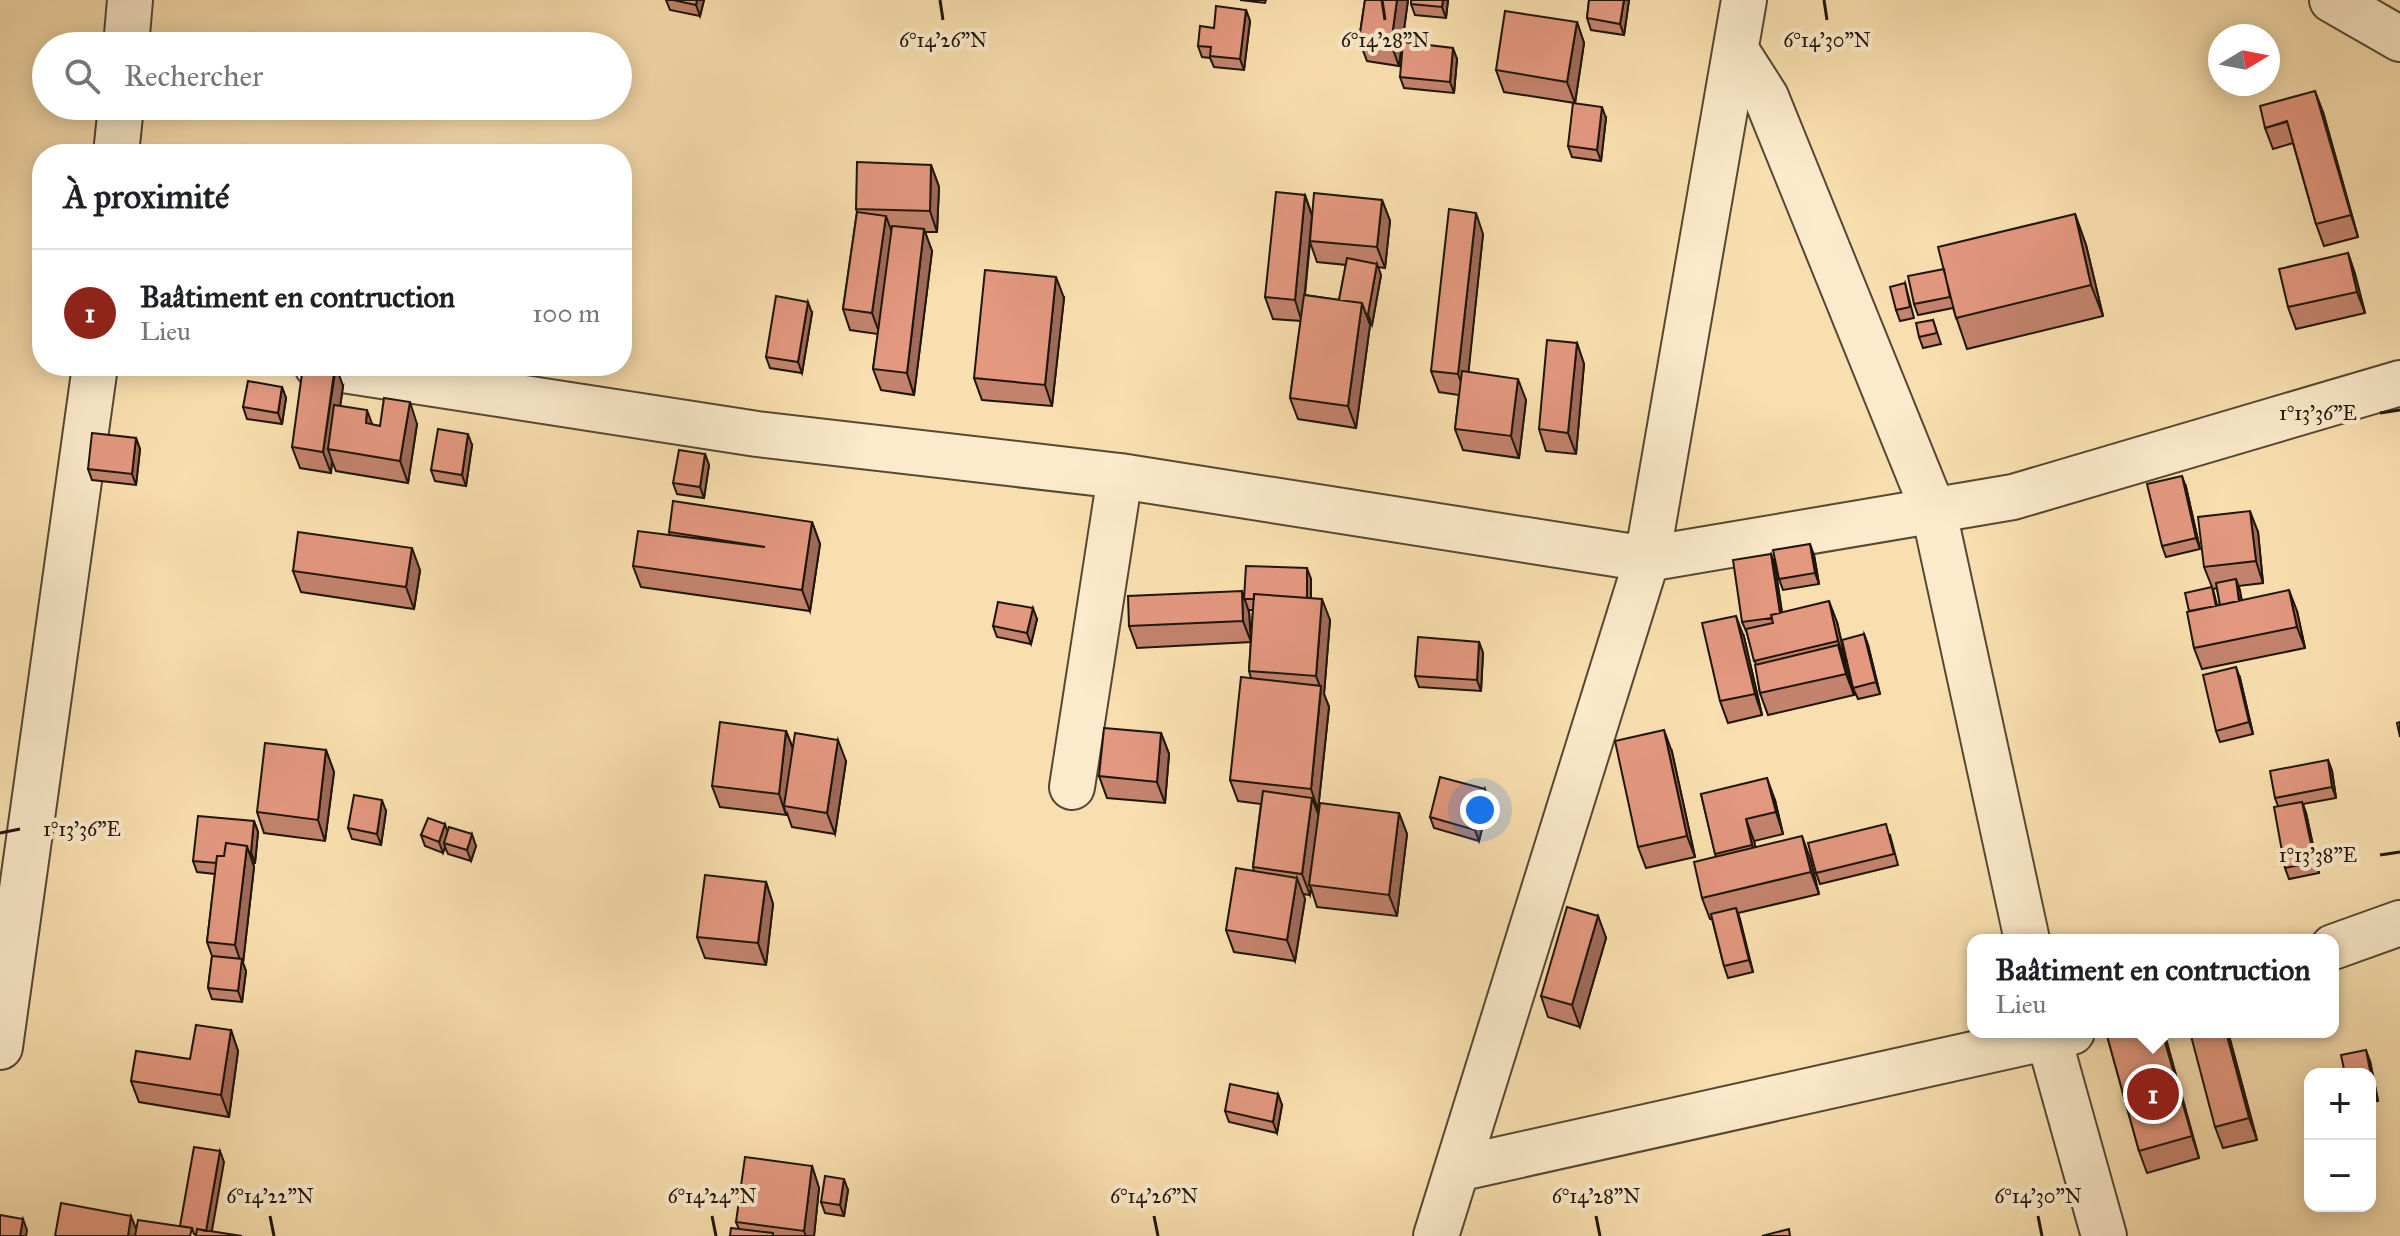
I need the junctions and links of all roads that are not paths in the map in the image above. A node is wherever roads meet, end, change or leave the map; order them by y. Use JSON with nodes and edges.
{"nodes":[{"id":1,"x":130,"y":0,"type":"edge"},
{"id":2,"x":1744,"y":0,"type":"edge"},
{"id":3,"x":2336,"y":1,"type":"edge"},
{"id":4,"x":127,"y":32,"type":"edge"},
{"id":5,"x":2400,"y":39,"type":"edge"},
{"id":6,"x":1736,"y":50,"type":"junction"},
{"id":7,"x":120,"y":120,"type":"edge"},
{"id":8,"x":117,"y":144,"type":"edge"},
{"id":9,"x":94,"y":376,"type":"edge"},
{"id":10,"x":382,"y":376,"type":"edge"},
{"id":11,"x":2400,"y":383,"type":"edge"},
{"id":12,"x":1120,"y":476,"type":"junction"},
{"id":13,"x":1934,"y":512,"type":"junction"},
{"id":14,"x":1647,"y":559,"type":"junction"},
{"id":15,"x":1072,"y":787,"type":"dead end"},
{"id":16,"x":2400,"y":923,"type":"edge"},
{"id":17,"x":2026,"y":934,"type":"edge"},
{"id":18,"x":2339,"y":945,"type":"edge"},
{"id":19,"x":2042,"y":1038,"type":"edge"},
{"id":20,"x":2057,"y":1038,"type":"edge"},
{"id":21,"x":0,"y":1047,"type":"edge"},
{"id":22,"x":1457,"y":1169,"type":"junction"},
{"id":23,"x":1436,"y":1236,"type":"edge"},
{"id":24,"x":2104,"y":1236,"type":"edge"}],
"edges":[{"from":1,"to":4,"type":"street"},
{"from":2,"to":6,"type":"street"},
{"from":3,"to":5,"type":"street"},
{"from":6,"to":13,"type":"street"},
{"from":6,"to":14,"type":"street"},
{"from":7,"to":8,"type":"street"},
{"from":9,"to":21,"type":"street"},
{"from":10,"to":12,"type":"street"},
{"from":11,"to":13,"type":"street"},
{"from":12,"to":14,"type":"street"},
{"from":12,"to":15,"type":"street"},
{"from":13,"to":14,"type":"street"},
{"from":13,"to":17,"type":"street"},
{"from":14,"to":22,"type":"street"},
{"from":16,"to":18,"type":"street"},
{"from":19,"to":22,"type":"street"},
{"from":20,"to":24,"type":"street"},
{"from":22,"to":23,"type":"street"}]}
